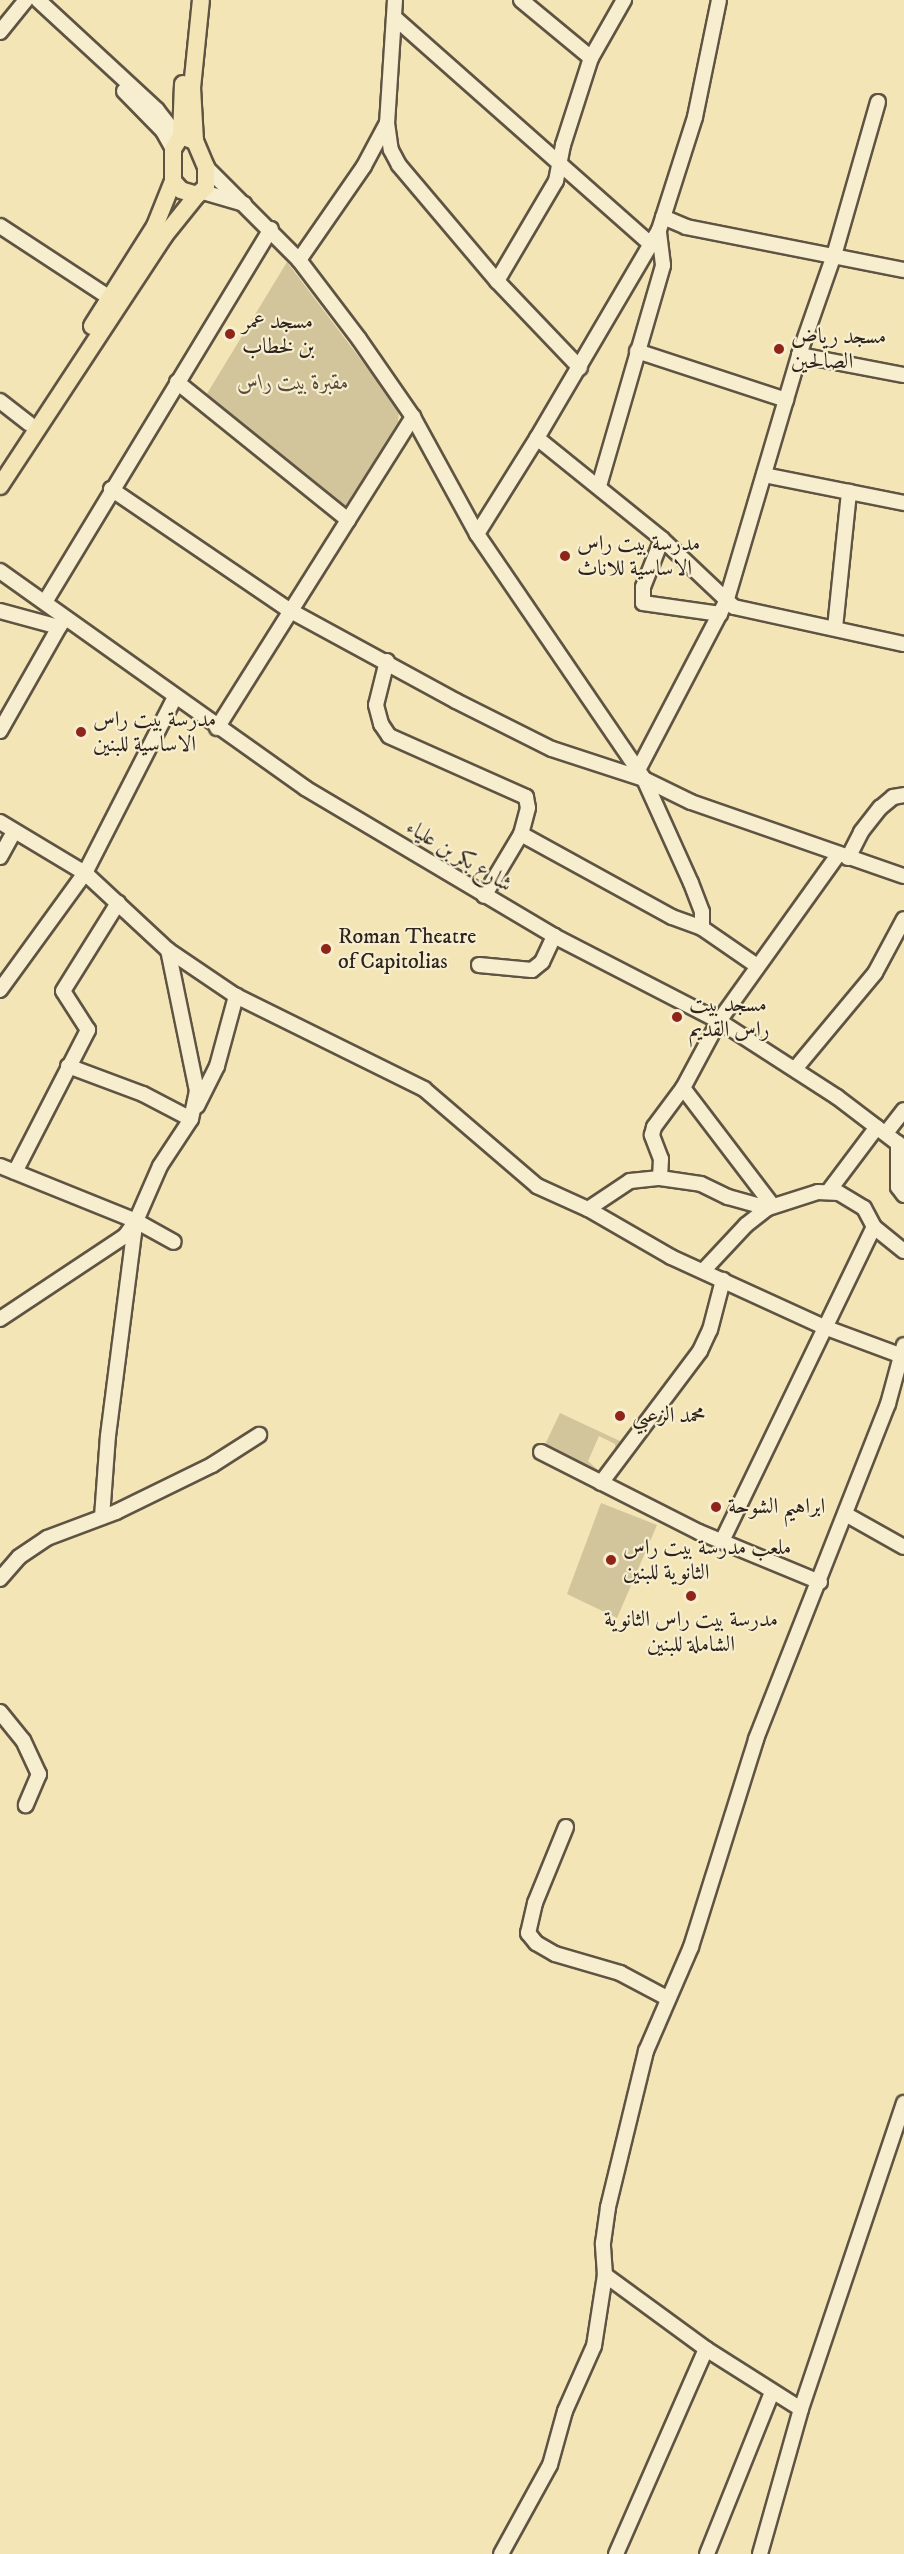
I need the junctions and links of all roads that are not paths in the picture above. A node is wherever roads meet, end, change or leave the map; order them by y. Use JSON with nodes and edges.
{"nodes":[{"id":1,"x":26,"y":0,"type":"edge"},
{"id":2,"x":38,"y":0,"type":"edge"},
{"id":3,"x":192,"y":0,"type":"edge"},
{"id":4,"x":201,"y":0,"type":"edge"},
{"id":5,"x":395,"y":0,"type":"edge"},
{"id":6,"x":521,"y":0,"type":"edge"},
{"id":7,"x":624,"y":0,"type":"edge"},
{"id":8,"x":719,"y":0,"type":"edge"},
{"id":9,"x":395,"y":18,"type":"junction"},
{"id":10,"x":0,"y":32,"type":"edge"},
{"id":11,"x":591,"y":58,"type":"junction"},
{"id":12,"x":878,"y":102,"type":"dead end"},
{"id":13,"x":387,"y":123,"type":"junction"},
{"id":14,"x":182,"y":141,"type":"junction"},
{"id":15,"x":391,"y":150,"type":"junction"},
{"id":16,"x":560,"y":162,"type":"junction"},
{"id":17,"x":364,"y":166,"type":"junction"},
{"id":18,"x":206,"y":167,"type":"junction"},
{"id":19,"x":174,"y":181,"type":"junction"},
{"id":20,"x":200,"y":194,"type":"junction"},
{"id":21,"x":245,"y":205,"type":"junction"},
{"id":22,"x":661,"y":223,"type":"junction"},
{"id":23,"x":0,"y":226,"type":"edge"},
{"id":24,"x":271,"y":229,"type":"junction"},
{"id":25,"x":652,"y":245,"type":"junction"},
{"id":26,"x":834,"y":255,"type":"junction"},
{"id":27,"x":299,"y":260,"type":"junction"},
{"id":28,"x":904,"y":270,"type":"edge"},
{"id":29,"x":497,"y":281,"type":"junction"},
{"id":30,"x":110,"y":298,"type":"junction"},
{"id":31,"x":637,"y":351,"type":"junction"},
{"id":32,"x":799,"y":355,"type":"junction"},
{"id":33,"x":580,"y":368,"type":"junction"},
{"id":34,"x":904,"y":375,"type":"edge"},
{"id":35,"x":177,"y":382,"type":"junction"},
{"id":36,"x":786,"y":400,"type":"junction"},
{"id":37,"x":0,"y":401,"type":"edge"},
{"id":38,"x":413,"y":417,"type":"junction"},
{"id":39,"x":29,"y":424,"type":"junction"},
{"id":40,"x":537,"y":438,"type":"junction"},
{"id":41,"x":0,"y":470,"type":"edge"},
{"id":42,"x":764,"y":475,"type":"junction"},
{"id":43,"x":0,"y":486,"type":"edge"},
{"id":44,"x":599,"y":486,"type":"junction"},
{"id":45,"x":111,"y":489,"type":"junction"},
{"id":46,"x":849,"y":492,"type":"junction"},
{"id":47,"x":904,"y":503,"type":"edge"},
{"id":48,"x":348,"y":520,"type":"junction"},
{"id":49,"x":477,"y":534,"type":"junction"},
{"id":50,"x":662,"y":539,"type":"junction"},
{"id":51,"x":2,"y":569,"type":"edge"},
{"id":52,"x":45,"y":602,"type":"junction"},
{"id":53,"x":723,"y":608,"type":"junction"},
{"id":54,"x":289,"y":610,"type":"junction"},
{"id":55,"x":0,"y":611,"type":"edge"},
{"id":56,"x":62,"y":622,"type":"junction"},
{"id":57,"x":835,"y":628,"type":"junction"},
{"id":58,"x":904,"y":644,"type":"edge"},
{"id":59,"x":387,"y":661,"type":"junction"},
{"id":60,"x":174,"y":697,"type":"junction"},
{"id":61,"x":1,"y":726,"type":"edge"},
{"id":62,"x":217,"y":728,"type":"junction"},
{"id":63,"x":641,"y":775,"type":"junction"},
{"id":64,"x":904,"y":795,"type":"edge"},
{"id":65,"x":0,"y":822,"type":"edge"},
{"id":66,"x":14,"y":832,"type":"junction"},
{"id":67,"x":520,"y":834,"type":"junction"},
{"id":68,"x":0,"y":857,"type":"edge"},
{"id":69,"x":843,"y":857,"type":"junction"},
{"id":70,"x":85,"y":873,"type":"junction"},
{"id":71,"x":904,"y":876,"type":"edge"},
{"id":72,"x":484,"y":896,"type":"junction"},
{"id":73,"x":118,"y":903,"type":"junction"},
{"id":74,"x":904,"y":919,"type":"edge"},
{"id":75,"x":702,"y":928,"type":"junction"},
{"id":76,"x":555,"y":936,"type":"junction"},
{"id":77,"x":168,"y":950,"type":"junction"},
{"id":78,"x":479,"y":965,"type":"dead end"},
{"id":79,"x":757,"y":966,"type":"junction"},
{"id":80,"x":0,"y":990,"type":"edge"},
{"id":81,"x":236,"y":996,"type":"junction"},
{"id":82,"x":719,"y":1021,"type":"junction"},
{"id":83,"x":68,"y":1066,"type":"junction"},
{"id":84,"x":795,"y":1069,"type":"junction"},
{"id":85,"x":683,"y":1088,"type":"junction"},
{"id":86,"x":904,"y":1110,"type":"edge"},
{"id":87,"x":192,"y":1115,"type":"junction"},
{"id":88,"x":881,"y":1130,"type":"junction"},
{"id":89,"x":901,"y":1146,"type":"edge"},
{"id":90,"x":0,"y":1166,"type":"edge"},
{"id":91,"x":15,"y":1172,"type":"junction"},
{"id":92,"x":660,"y":1178,"type":"junction"},
{"id":93,"x":828,"y":1192,"type":"junction"},
{"id":94,"x":904,"y":1195,"type":"edge"},
{"id":95,"x":771,"y":1207,"type":"junction"},
{"id":96,"x":588,"y":1209,"type":"junction"},
{"id":97,"x":136,"y":1221,"type":"junction"},
{"id":98,"x":874,"y":1227,"type":"junction"},
{"id":99,"x":174,"y":1242,"type":"dead end"},
{"id":100,"x":904,"y":1251,"type":"edge"},
{"id":101,"x":703,"y":1271,"type":"junction"},
{"id":102,"x":723,"y":1280,"type":"junction"},
{"id":103,"x":0,"y":1319,"type":"edge"},
{"id":104,"x":824,"y":1327,"type":"junction"},
{"id":105,"x":903,"y":1351,"type":"edge"},
{"id":106,"x":902,"y":1371,"type":"edge"},
{"id":107,"x":259,"y":1435,"type":"dead end"},
{"id":108,"x":541,"y":1452,"type":"dead end"},
{"id":109,"x":601,"y":1483,"type":"junction"},
{"id":110,"x":847,"y":1515,"type":"junction"},
{"id":111,"x":102,"y":1517,"type":"junction"},
{"id":112,"x":722,"y":1541,"type":"junction"},
{"id":113,"x":904,"y":1547,"type":"edge"},
{"id":114,"x":0,"y":1579,"type":"edge"},
{"id":115,"x":820,"y":1582,"type":"junction"},
{"id":116,"x":0,"y":1712,"type":"edge"},
{"id":117,"x":26,"y":1805,"type":"dead end"},
{"id":118,"x":566,"y":1827,"type":"dead end"},
{"id":119,"x":667,"y":1998,"type":"junction"},
{"id":120,"x":904,"y":2103,"type":"edge"},
{"id":121,"x":605,"y":2275,"type":"junction"},
{"id":122,"x":706,"y":2349,"type":"junction"},
{"id":123,"x":772,"y":2392,"type":"junction"},
{"id":124,"x":801,"y":2409,"type":"junction"},
{"id":125,"x":501,"y":2554,"type":"edge"},
{"id":126,"x":616,"y":2554,"type":"edge"},
{"id":127,"x":707,"y":2554,"type":"edge"},
{"id":128,"x":760,"y":2554,"type":"edge"}],
"edges":[{"from":1,"to":10,"type":"street"},
{"from":2,"to":14,"type":"street"},
{"from":3,"to":14,"type":"main road"},
{"from":4,"to":14,"type":"main road"},
{"from":5,"to":9,"type":"street"},
{"from":6,"to":11,"type":"street"},
{"from":7,"to":11,"type":"street"},
{"from":8,"to":22,"type":"street"},
{"from":9,"to":13,"type":"street"},
{"from":9,"to":16,"type":"street"},
{"from":11,"to":16,"type":"street"},
{"from":12,"to":26,"type":"street"},
{"from":13,"to":15,"type":"street"},
{"from":13,"to":17,"type":"street"},
{"from":14,"to":18,"type":"main road"},
{"from":14,"to":19,"type":"main road"},
{"from":15,"to":17,"type":"street"},
{"from":15,"to":29,"type":"street"},
{"from":16,"to":25,"type":"street"},
{"from":16,"to":29,"type":"street"},
{"from":17,"to":27,"type":"street"},
{"from":18,"to":20,"type":"main road"},
{"from":18,"to":21,"type":"street"},
{"from":19,"to":20,"type":"main road"},
{"from":19,"to":30,"type":"main road"},
{"from":20,"to":21,"type":"street"},
{"from":20,"to":43,"type":"main road"},
{"from":21,"to":24,"type":"street"},
{"from":22,"to":25,"type":"street"},
{"from":22,"to":26,"type":"street"},
{"from":22,"to":31,"type":"street"},
{"from":23,"to":30,"type":"street"},
{"from":24,"to":27,"type":"street"},
{"from":24,"to":35,"type":"street"},
{"from":25,"to":33,"type":"street"},
{"from":26,"to":28,"type":"street"},
{"from":26,"to":32,"type":"street"},
{"from":27,"to":38,"type":"street"},
{"from":29,"to":33,"type":"street"},
{"from":30,"to":39,"type":"main road"},
{"from":31,"to":36,"type":"street"},
{"from":31,"to":44,"type":"street"},
{"from":32,"to":34,"type":"street"},
{"from":32,"to":36,"type":"street"},
{"from":33,"to":40,"type":"street"},
{"from":35,"to":45,"type":"street"},
{"from":35,"to":48,"type":"street"},
{"from":36,"to":42,"type":"street"},
{"from":37,"to":39,"type":"street"},
{"from":38,"to":48,"type":"street"},
{"from":38,"to":49,"type":"street"},
{"from":39,"to":41,"type":"main road"},
{"from":40,"to":44,"type":"street"},
{"from":40,"to":49,"type":"street"},
{"from":42,"to":46,"type":"street"},
{"from":42,"to":53,"type":"street"},
{"from":44,"to":50,"type":"street"},
{"from":45,"to":52,"type":"street"},
{"from":45,"to":54,"type":"street"},
{"from":46,"to":47,"type":"street"},
{"from":46,"to":57,"type":"street"},
{"from":48,"to":54,"type":"street"},
{"from":49,"to":63,"type":"street"},
{"from":50,"to":53,"type":"street"},
{"from":50,"to":53,"type":"street"},
{"from":51,"to":52,"type":"street","name":"شارع بكر بن علياء"},
{"from":52,"to":56,"type":"street","name":"شارع بكر بن علياء"},
{"from":53,"to":57,"type":"street"},
{"from":53,"to":63,"type":"street"},
{"from":54,"to":59,"type":"street"},
{"from":54,"to":62,"type":"street"},
{"from":55,"to":56,"type":"street"},
{"from":56,"to":60,"type":"street","name":"شارع بكر بن علياء"},
{"from":56,"to":61,"type":"street"},
{"from":57,"to":58,"type":"street"},
{"from":59,"to":63,"type":"street"},
{"from":59,"to":67,"type":"street"},
{"from":60,"to":62,"type":"street","name":"شارع بكر بن علياء"},
{"from":60,"to":70,"type":"street"},
{"from":62,"to":72,"type":"street","name":"شارع بكر بن علياء"},
{"from":63,"to":69,"type":"street"},
{"from":63,"to":75,"type":"street"},
{"from":64,"to":69,"type":"street"},
{"from":65,"to":66,"type":"street"},
{"from":66,"to":68,"type":"street"},
{"from":66,"to":70,"type":"street"},
{"from":67,"to":72,"type":"street"},
{"from":67,"to":75,"type":"street"},
{"from":69,"to":71,"type":"street"},
{"from":69,"to":79,"type":"street"},
{"from":70,"to":73,"type":"street"},
{"from":70,"to":80,"type":"street"},
{"from":72,"to":76,"type":"street","name":"شارع بكر بن علياء"},
{"from":73,"to":77,"type":"street"},
{"from":73,"to":83,"type":"street"},
{"from":74,"to":84,"type":"street"},
{"from":75,"to":79,"type":"street"},
{"from":76,"to":78,"type":"street"},
{"from":76,"to":82,"type":"street","name":"شارع بكر بن علياء"},
{"from":77,"to":81,"type":"street"},
{"from":77,"to":87,"type":"street"},
{"from":79,"to":82,"type":"street"},
{"from":81,"to":87,"type":"street"},
{"from":81,"to":96,"type":"street"},
{"from":82,"to":84,"type":"street","name":"شارع بكر بن علياء"},
{"from":82,"to":85,"type":"street"},
{"from":83,"to":87,"type":"street"},
{"from":83,"to":91,"type":"street"},
{"from":84,"to":88,"type":"street","name":"شارع بكر بن علياء"},
{"from":85,"to":92,"type":"street"},
{"from":85,"to":95,"type":"street"},
{"from":86,"to":88,"type":"street"},
{"from":87,"to":97,"type":"street"},
{"from":88,"to":89,"type":"street","name":"شارع بكر بن علياء"},
{"from":88,"to":93,"type":"street"},
{"from":89,"to":94,"type":"street"},
{"from":90,"to":91,"type":"street"},
{"from":91,"to":97,"type":"street"},
{"from":92,"to":95,"type":"street"},
{"from":92,"to":96,"type":"street"},
{"from":93,"to":95,"type":"street"},
{"from":93,"to":98,"type":"street"},
{"from":95,"to":101,"type":"street"},
{"from":96,"to":101,"type":"street"},
{"from":97,"to":99,"type":"street"},
{"from":97,"to":103,"type":"street"},
{"from":97,"to":111,"type":"street"},
{"from":98,"to":100,"type":"street"},
{"from":98,"to":104,"type":"street"},
{"from":101,"to":102,"type":"street"},
{"from":102,"to":104,"type":"street"},
{"from":102,"to":109,"type":"street"},
{"from":104,"to":105,"type":"street"},
{"from":104,"to":112,"type":"street"},
{"from":105,"to":106,"type":"street"},
{"from":106,"to":110,"type":"street"},
{"from":107,"to":111,"type":"street"},
{"from":108,"to":109,"type":"street"},
{"from":109,"to":112,"type":"street"},
{"from":110,"to":113,"type":"street"},
{"from":110,"to":115,"type":"street"},
{"from":111,"to":114,"type":"street"},
{"from":112,"to":115,"type":"street"},
{"from":115,"to":119,"type":"street"},
{"from":116,"to":117,"type":"street"},
{"from":118,"to":119,"type":"street"},
{"from":119,"to":121,"type":"street"},
{"from":120,"to":124,"type":"street"},
{"from":121,"to":122,"type":"street"},
{"from":121,"to":125,"type":"street"},
{"from":122,"to":123,"type":"street"},
{"from":122,"to":126,"type":"street"},
{"from":123,"to":124,"type":"street"},
{"from":123,"to":127,"type":"street"},
{"from":124,"to":128,"type":"street"}]}
